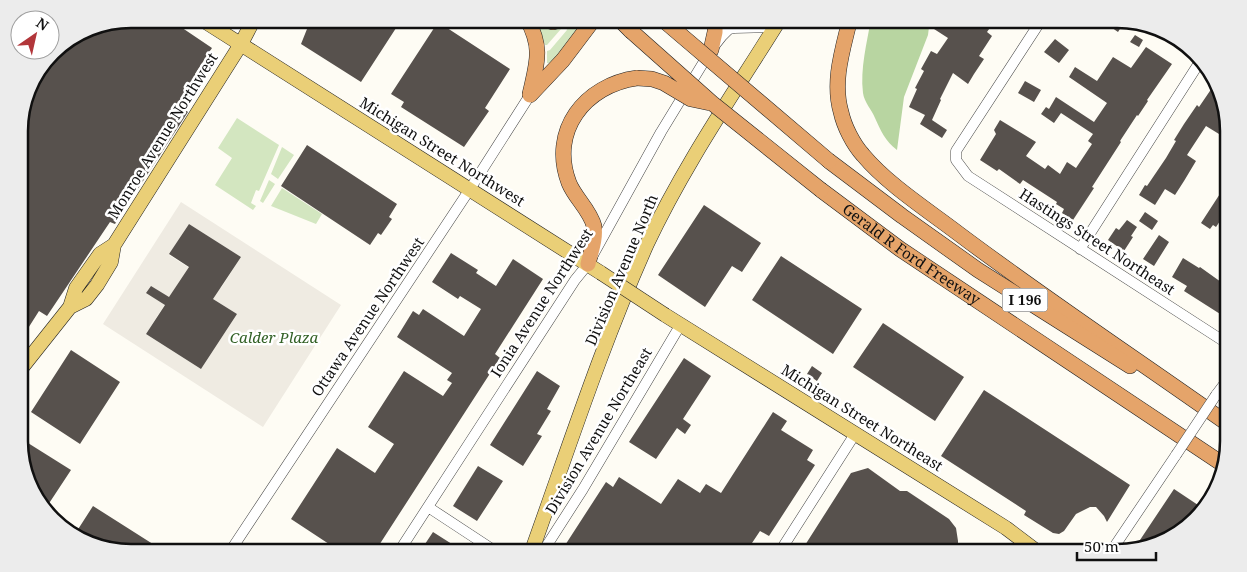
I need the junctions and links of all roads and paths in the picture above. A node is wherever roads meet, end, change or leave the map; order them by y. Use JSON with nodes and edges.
{"nodes":[{"id":1,"x":215,"y":28,"type":"edge"},
{"id":2,"x":249,"y":28,"type":"edge"},
{"id":3,"x":531,"y":28,"type":"edge"},
{"id":4,"x":587,"y":28,"type":"edge"},
{"id":5,"x":629,"y":28,"type":"edge"},
{"id":6,"x":673,"y":28,"type":"edge"},
{"id":7,"x":715,"y":28,"type":"edge"},
{"id":8,"x":735,"y":28,"type":"edge"},
{"id":9,"x":774,"y":28,"type":"edge"},
{"id":10,"x":848,"y":28,"type":"edge"},
{"id":11,"x":1036,"y":28,"type":"edge"},
{"id":12,"x":241,"y":44,"type":"junction"},
{"id":13,"x":711,"y":50,"type":"junction"},
{"id":14,"x":1197,"y":67,"type":"edge"},
{"id":15,"x":530,"y":95,"type":"junction"},
{"id":16,"x":712,"y":103,"type":"junction"},
{"id":17,"x":470,"y":189,"type":"junction"},
{"id":18,"x":1080,"y":249,"type":"junction"},
{"id":19,"x":588,"y":264,"type":"junction"},
{"id":20,"x":665,"y":315,"type":"joint"},
{"id":21,"x":681,"y":324,"type":"junction"},
{"id":22,"x":1220,"y":339,"type":"edge"},
{"id":23,"x":28,"y":360,"type":"edge"},
{"id":24,"x":1220,"y":390,"type":"edge"},
{"id":25,"x":1220,"y":418,"type":"edge"},
{"id":26,"x":1220,"y":424,"type":"edge"},
{"id":27,"x":855,"y":434,"type":"junction"},
{"id":28,"x":1218,"y":462,"type":"edge"},
{"id":29,"x":428,"y":507,"type":"junction"},
{"id":30,"x":234,"y":544,"type":"edge"},
{"id":31,"x":404,"y":544,"type":"edge"},
{"id":32,"x":484,"y":544,"type":"edge"},
{"id":33,"x":534,"y":544,"type":"edge"},
{"id":34,"x":548,"y":544,"type":"edge"},
{"id":35,"x":785,"y":544,"type":"edge"},
{"id":36,"x":1027,"y":544,"type":"edge"},
{"id":37,"x":1116,"y":544,"type":"edge"}],
"edges":[{"from":1,"to":12,"type":"main road","name":"Michigan Street Northwest"},
{"from":2,"to":12,"type":"main road","name":"Monroe Avenue Northwest"},
{"from":3,"to":15,"type":"highway"},
{"from":4,"to":15,"type":"highway"},
{"from":5,"to":16,"type":"highway","name":"Gerald R Ford Freeway","number":"I 196","bridge":true},
{"from":6,"to":26,"type":"highway","name":"Gerald R Ford Freeway","number":"I 196","bridge":true},
{"from":7,"to":13,"type":"highway"},
{"from":8,"to":13,"type":"street","name":"Ionia Avenue Northwest"},
{"from":9,"to":33,"type":"main road","name":"Division Avenue North"},
{"from":10,"to":25,"type":"highway"},
{"from":11,"to":18,"type":"street","name":"Hastings Street Northeast"},
{"from":12,"to":17,"type":"main road","name":"Michigan Street Northwest"},
{"from":12,"to":23,"type":"main road","name":"Monroe Avenue Northwest"},
{"from":13,"to":19,"type":"street","name":"Ionia Avenue Northwest"},
{"from":14,"to":18,"type":"street"},
{"from":15,"to":17,"type":"street","name":"Ottawa Avenue Northwest"},
{"from":16,"to":19,"type":"highway","bridge":true},
{"from":16,"to":28,"type":"highway","name":"Gerald R Ford Freeway","number":"I 196","bridge":true},
{"from":17,"to":19,"type":"main road","name":"Michigan Street Northwest"},
{"from":17,"to":30,"type":"street","name":"Ottawa Avenue Northwest"},
{"from":18,"to":22,"type":"street","name":"Hastings Street Northeast"},
{"from":19,"to":20,"type":"main road","name":"Michigan Street Northwest","bridge":true},
{"from":19,"to":29,"type":"street","name":"Ionia Avenue Northwest"},
{"from":20,"to":21,"type":"main road","name":"Michigan Street Northeast"},
{"from":21,"to":27,"type":"main road","name":"Michigan Street Northeast"},
{"from":21,"to":34,"type":"street","name":"Division Avenue Northeast"},
{"from":24,"to":37,"type":"street","bridge":true},
{"from":27,"to":35,"type":"street"},
{"from":27,"to":36,"type":"main road","name":"Michigan Street Northeast"},
{"from":29,"to":31,"type":"street","name":"Ionia Avenue Northwest"},
{"from":29,"to":32,"type":"street"}]}
